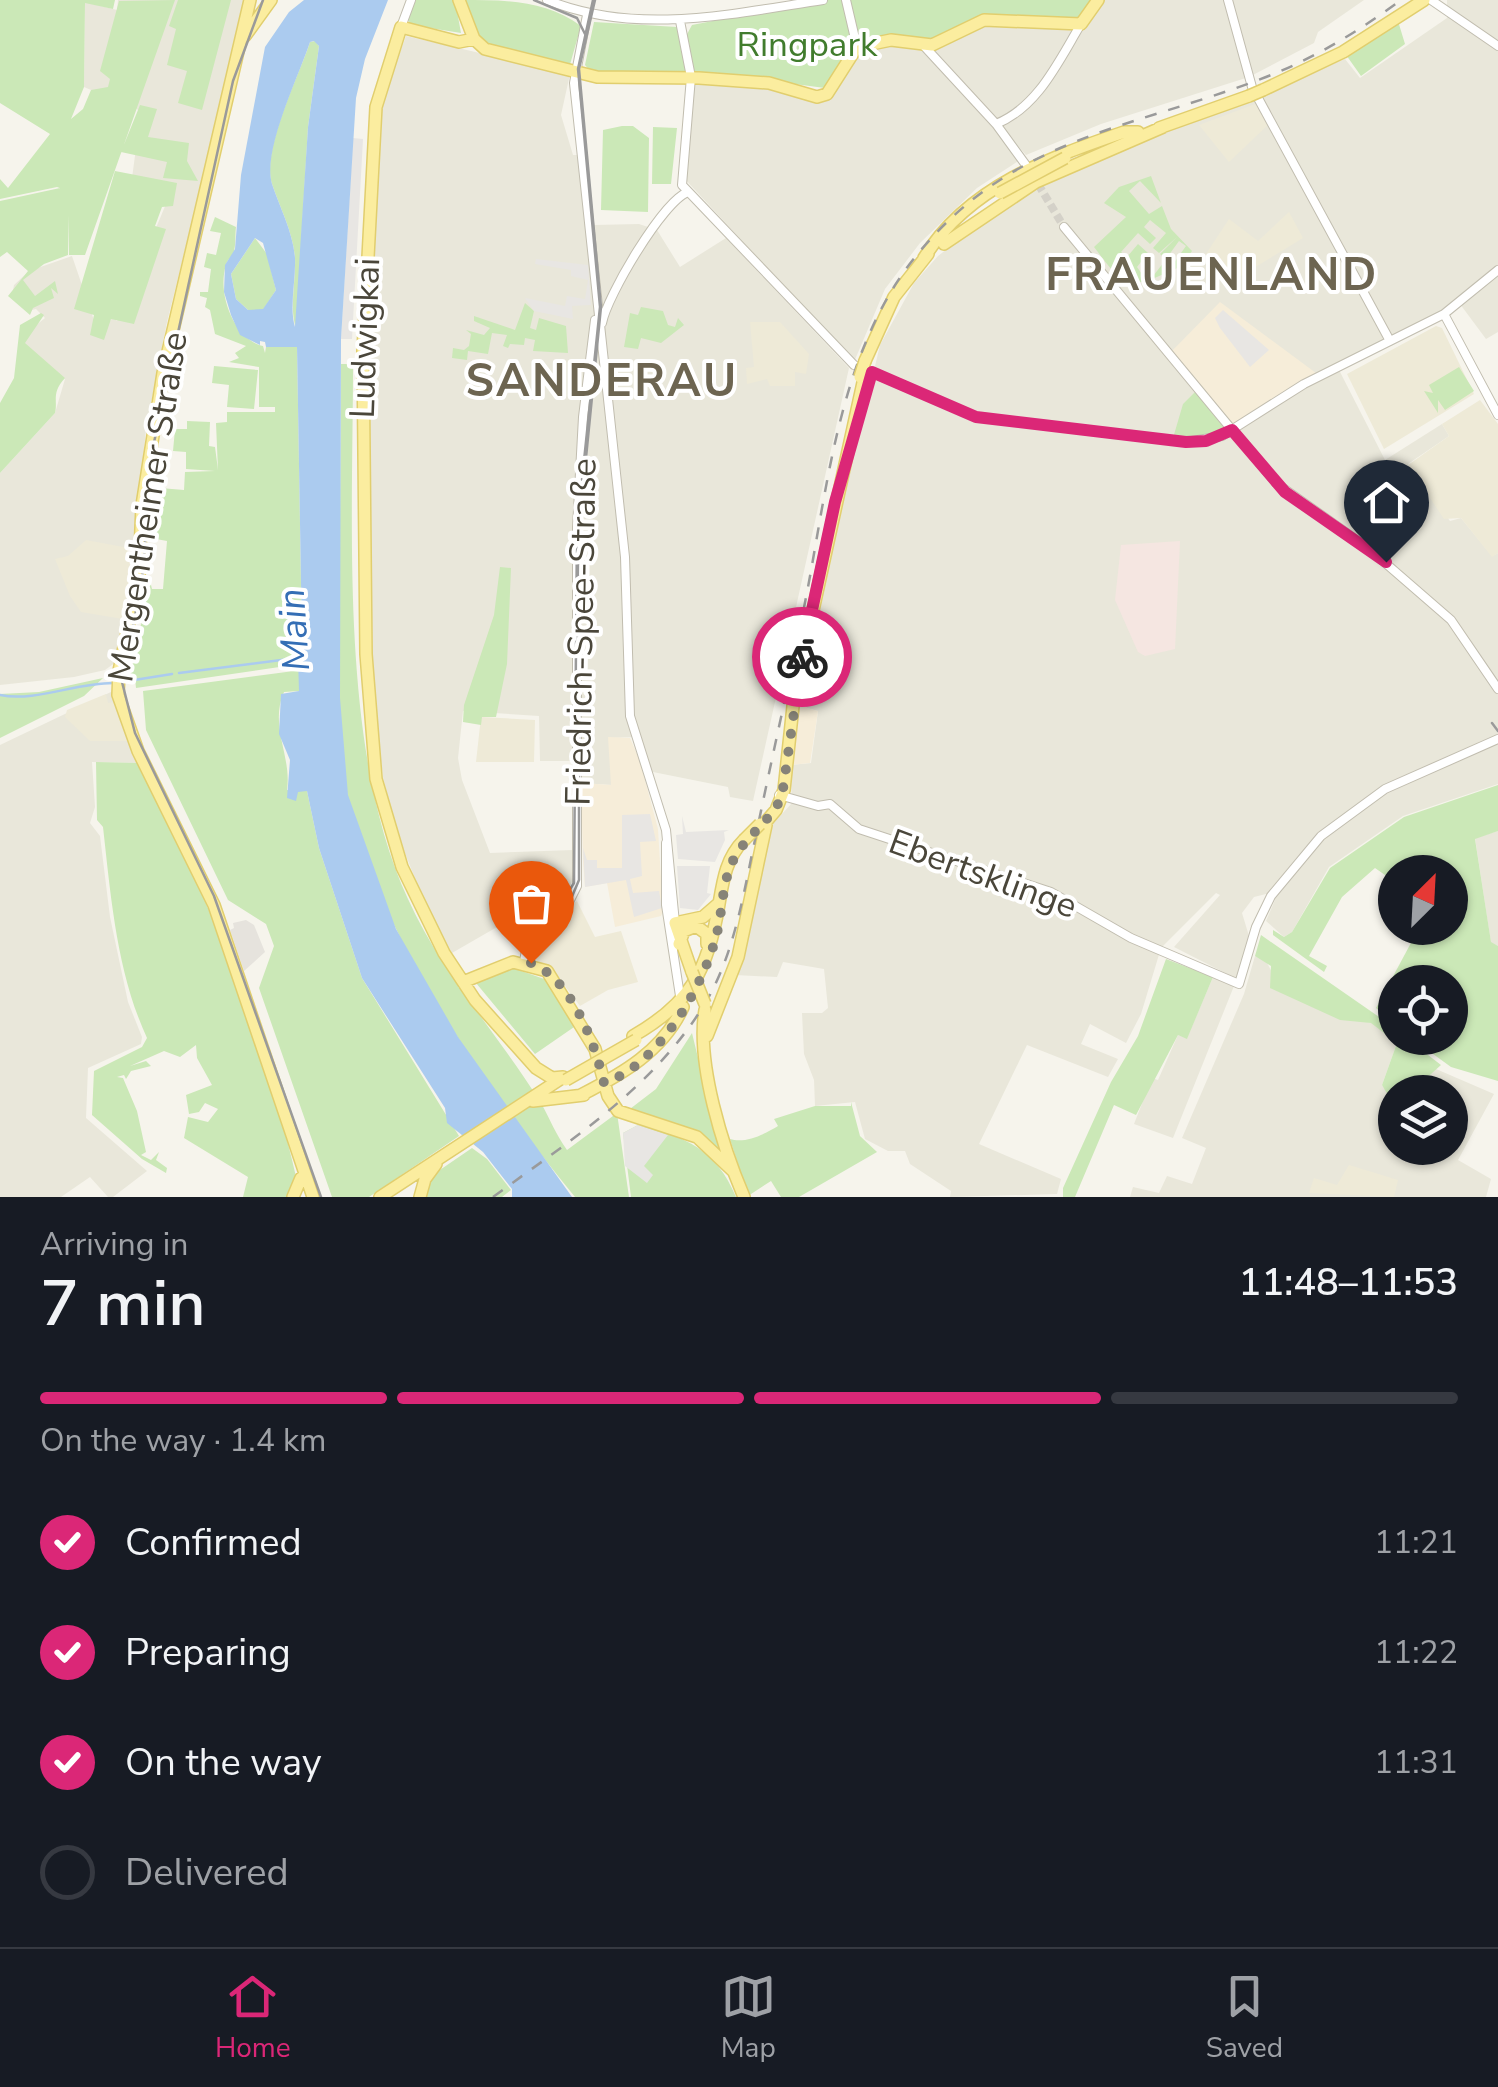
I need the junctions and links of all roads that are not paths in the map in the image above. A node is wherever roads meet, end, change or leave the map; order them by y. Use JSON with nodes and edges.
{"nodes":[{"id":1,"x":270,"y":0,"type":"edge"},
{"id":2,"x":411,"y":0,"type":"edge"},
{"id":3,"x":459,"y":0,"type":"edge"},
{"id":4,"x":546,"y":0,"type":"edge"},
{"id":5,"x":824,"y":0,"type":"edge"},
{"id":6,"x":846,"y":0,"type":"edge"},
{"id":7,"x":1098,"y":0,"type":"edge"},
{"id":8,"x":1228,"y":0,"type":"edge"},
{"id":9,"x":1412,"y":0,"type":"edge"},
{"id":10,"x":1428,"y":0,"type":"edge"},
{"id":11,"x":1443,"y":5,"type":"edge"},
{"id":12,"x":254,"y":7,"type":"edge"},
{"id":13,"x":587,"y":15,"type":"junction"},
{"id":14,"x":680,"y":21,"type":"junction"},
{"id":15,"x":1080,"y":24,"type":"junction"},
{"id":16,"x":401,"y":27,"type":"junction"},
{"id":17,"x":474,"y":39,"type":"junction"},
{"id":18,"x":924,"y":46,"type":"junction"},
{"id":19,"x":1498,"y":46,"type":"edge"},
{"id":20,"x":857,"y":47,"type":"junction"},
{"id":21,"x":575,"y":72,"type":"junction"},
{"id":22,"x":690,"y":78,"type":"junction"},
{"id":23,"x":1254,"y":90,"type":"junction"},
{"id":24,"x":996,"y":124,"type":"junction"},
{"id":25,"x":1163,"y":127,"type":"junction"},
{"id":26,"x":1138,"y":132,"type":"junction"},
{"id":27,"x":1066,"y":160,"type":"junction"},
{"id":28,"x":1028,"y":168,"type":"junction"},
{"id":29,"x":1037,"y":182,"type":"junction"},
{"id":30,"x":686,"y":189,"type":"junction"},
{"id":31,"x":1001,"y":195,"type":"junction"},
{"id":32,"x":1064,"y":226,"type":"tunnel mouth"},
{"id":33,"x":944,"y":244,"type":"junction"},
{"id":34,"x":924,"y":258,"type":"junction"},
{"id":35,"x":1498,"y":270,"type":"edge"},
{"id":36,"x":594,"y":292,"type":"junction"},
{"id":37,"x":611,"y":296,"type":"junction"},
{"id":38,"x":596,"y":310,"type":"junction"},
{"id":39,"x":1444,"y":314,"type":"junction"},
{"id":40,"x":600,"y":332,"type":"junction"},
{"id":41,"x":1390,"y":341,"type":"junction"},
{"id":42,"x":864,"y":369,"type":"junction"},
{"id":43,"x":861,"y":415,"type":"joint"},
{"id":44,"x":1498,"y":415,"type":"edge"},
{"id":45,"x":1232,"y":430,"type":"junction"},
{"id":46,"x":835,"y":502,"type":"junction"},
{"id":47,"x":1498,"y":688,"type":"edge"},
{"id":48,"x":1498,"y":739,"type":"edge"},
{"id":49,"x":780,"y":796,"type":"junction"},
{"id":50,"x":668,"y":838,"type":"junction"},
{"id":51,"x":754,"y":838,"type":"junction"},
{"id":52,"x":720,"y":900,"type":"junction"},
{"id":53,"x":679,"y":918,"type":"junction"},
{"id":54,"x":679,"y":944,"type":"junction"},
{"id":55,"x":524,"y":962,"type":"junction"},
{"id":56,"x":463,"y":982,"type":"junction"},
{"id":57,"x":726,"y":994,"type":"junction"},
{"id":58,"x":679,"y":1003,"type":"junction"},
{"id":59,"x":705,"y":1007,"type":"junction"},
{"id":60,"x":720,"y":1008,"type":"junction"},
{"id":61,"x":635,"y":1038,"type":"junction"},
{"id":62,"x":706,"y":1039,"type":"junction"},
{"id":63,"x":536,"y":1068,"type":"junction"},
{"id":64,"x":558,"y":1078,"type":"junction"},
{"id":65,"x":606,"y":1090,"type":"junction"},
{"id":66,"x":532,"y":1099,"type":"junction"},
{"id":67,"x":287,"y":1120,"type":"junction"},
{"id":68,"x":436,"y":1164,"type":"junction"},
{"id":69,"x":733,"y":1171,"type":"junction"},
{"id":70,"x":305,"y":1195,"type":"edge"},
{"id":71,"x":380,"y":1197,"type":"edge"},
{"id":72,"x":388,"y":1197,"type":"edge"},
{"id":73,"x":420,"y":1197,"type":"edge"},
{"id":74,"x":744,"y":1197,"type":"edge"}],
"edges":[{"from":1,"to":12,"type":"main road"},
{"from":2,"to":16,"type":"street"},
{"from":3,"to":17,"type":"main road"},
{"from":4,"to":13,"type":"street"},
{"from":5,"to":14,"type":"street"},
{"from":6,"to":20,"type":"street"},
{"from":7,"to":15,"type":"main road"},
{"from":8,"to":23,"type":"street"},
{"from":9,"to":23,"type":"main road"},
{"from":10,"to":11,"type":"street"},
{"from":10,"to":23,"type":"main road"},
{"from":11,"to":19,"type":"street"},
{"from":12,"to":67,"type":"main road","name":"Mergentheimer Straße"},
{"from":13,"to":14,"type":"street"},
{"from":13,"to":21,"type":"street"},
{"from":14,"to":22,"type":"street"},
{"from":15,"to":18,"type":"main road"},
{"from":15,"to":24,"type":"street"},
{"from":16,"to":17,"type":"main road"},
{"from":16,"to":56,"type":"main road","name":"Ludwigkai"},
{"from":17,"to":21,"type":"main road"},
{"from":18,"to":20,"type":"main road"},
{"from":18,"to":24,"type":"street"},
{"from":20,"to":22,"type":"main road"},
{"from":21,"to":22,"type":"main road"},
{"from":21,"to":36,"type":"street"},
{"from":22,"to":30,"type":"street"},
{"from":23,"to":25,"type":"main road"},
{"from":23,"to":26,"type":"main road"},
{"from":23,"to":41,"type":"street"},
{"from":24,"to":28,"type":"street"},
{"from":25,"to":27,"type":"main road"},
{"from":25,"to":29,"type":"main road"},
{"from":26,"to":27,"type":"main road"},
{"from":26,"to":28,"type":"main road"},
{"from":27,"to":31,"type":"main road","bridge":true},
{"from":28,"to":29,"type":"street"},
{"from":28,"to":34,"type":"main road"},
{"from":29,"to":33,"type":"main road"},
{"from":30,"to":37,"type":"street"},
{"from":30,"to":42,"type":"street"},
{"from":31,"to":33,"type":"main road"},
{"from":31,"to":34,"type":"main road"},
{"from":32,"to":45,"type":"street"},
{"from":33,"to":42,"type":"main road"},
{"from":34,"to":42,"type":"main road"},
{"from":35,"to":39,"type":"street"},
{"from":36,"to":37,"type":"street"},
{"from":36,"to":38,"type":"street"},
{"from":37,"to":40,"type":"street"},
{"from":38,"to":40,"type":"street"},
{"from":38,"to":55,"type":"street","name":"Friedrich-Spee-Straße"},
{"from":39,"to":41,"type":"street"},
{"from":39,"to":44,"type":"street"},
{"from":40,"to":50,"type":"street"},
{"from":41,"to":45,"type":"street"},
{"from":42,"to":43,"type":"street"},
{"from":42,"to":45,"type":"street"},
{"from":42,"to":46,"type":"main road"},
{"from":42,"to":49,"type":"main road"},
{"from":43,"to":46,"type":"main road"},
{"from":45,"to":47,"type":"street"},
{"from":46,"to":49,"type":"main road"},
{"from":48,"to":49,"type":"street","name":"Ebertsklinge"},
{"from":49,"to":51,"type":"main road"},
{"from":50,"to":53,"type":"street"},
{"from":50,"to":58,"type":"street"},
{"from":51,"to":52,"type":"main road"},
{"from":51,"to":57,"type":"main road"},
{"from":51,"to":58,"type":"main road"},
{"from":52,"to":53,"type":"main road"},
{"from":52,"to":58,"type":"main road"},
{"from":53,"to":54,"type":"main road"},
{"from":54,"to":58,"type":"main road"},
{"from":54,"to":59,"type":"main road","bridge":true},
{"from":55,"to":56,"type":"main road"},
{"from":55,"to":65,"type":"main road"},
{"from":56,"to":63,"type":"main road","name":"Ludwigkai"},
{"from":57,"to":59,"type":"main road"},
{"from":57,"to":60,"type":"main road"},
{"from":58,"to":61,"type":"main road"},
{"from":58,"to":65,"type":"main road"},
{"from":59,"to":60,"type":"main road"},
{"from":59,"to":62,"type":"main road"},
{"from":60,"to":62,"type":"main road"},
{"from":61,"to":64,"type":"main road","bridge":true},
{"from":61,"to":66,"type":"main road","bridge":true},
{"from":62,"to":69,"type":"main road"},
{"from":63,"to":64,"type":"main road","name":"Ludwigkai"},
{"from":63,"to":66,"type":"main road"},
{"from":64,"to":66,"type":"main road"},
{"from":65,"to":66,"type":"main road"},
{"from":65,"to":69,"type":"main road"},
{"from":66,"to":68,"type":"main road"},
{"from":66,"to":71,"type":"main road"},
{"from":67,"to":70,"type":"main road","name":"Mergentheimer Straße"},
{"from":67,"to":70,"type":"main road","name":"Mergentheimer Straße"},
{"from":68,"to":72,"type":"main road"},
{"from":68,"to":73,"type":"main road"},
{"from":69,"to":74,"type":"main road"}]}
